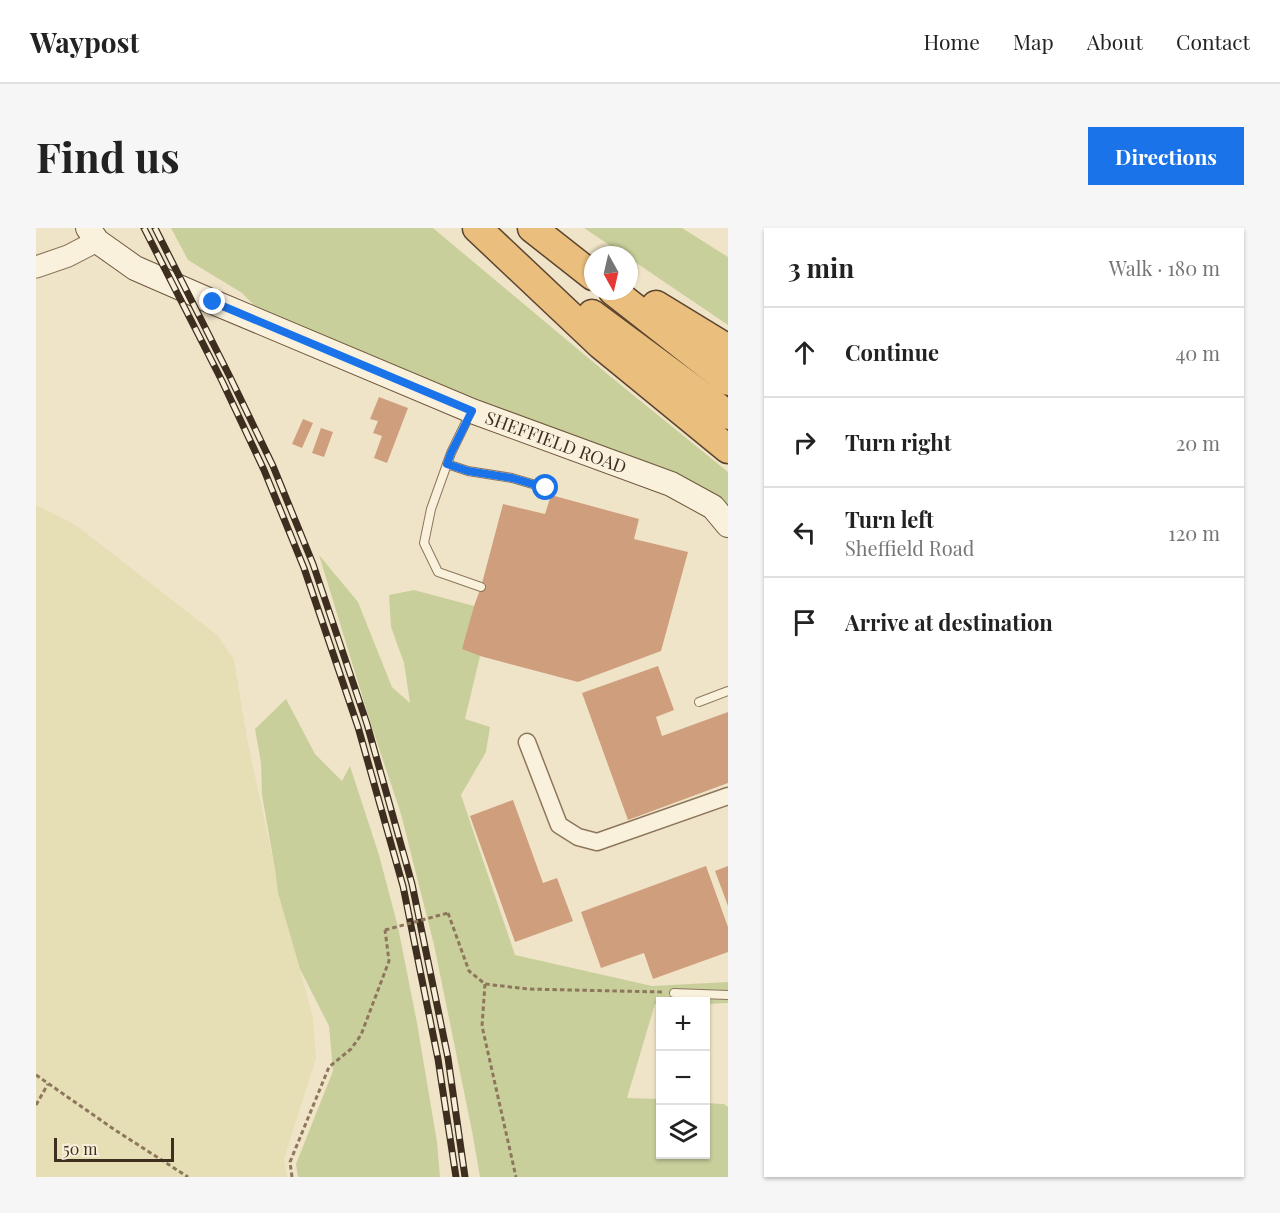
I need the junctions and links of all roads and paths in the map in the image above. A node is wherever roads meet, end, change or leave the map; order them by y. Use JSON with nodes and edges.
{"nodes":[{"id":1,"x":533,"y":229,"type":"edge"},
{"id":2,"x":481,"y":232,"type":"edge"},
{"id":3,"x":92,"y":234,"type":"edge"},
{"id":4,"x":584,"y":260,"type":"edge"},
{"id":5,"x":36,"y":267,"type":"edge"},
{"id":6,"x":584,"y":269,"type":"edge"},
{"id":7,"x":638,"y":294,"type":"edge"},
{"id":8,"x":624,"y":300,"type":"edge"},
{"id":9,"x":728,"y":349,"type":"edge"},
{"id":10,"x":728,"y":381,"type":"edge"},
{"id":11,"x":472,"y":411,"type":"junction"},
{"id":12,"x":728,"y":415,"type":"edge"},
{"id":13,"x":728,"y":450,"type":"edge"},
{"id":14,"x":447,"y":464,"type":"junction"},
{"id":15,"x":546,"y":488,"type":"dead end"},
{"id":16,"x":728,"y":525,"type":"edge"},
{"id":17,"x":481,"y":587,"type":"dead end"},
{"id":18,"x":728,"y":691,"type":"edge"},
{"id":19,"x":699,"y":702,"type":"dead end"},
{"id":20,"x":527,"y":742,"type":"dead end"},
{"id":21,"x":728,"y":796,"type":"edge"},
{"id":22,"x":485,"y":984,"type":"junction"},
{"id":23,"x":674,"y":993,"type":"joint"},
{"id":24,"x":728,"y":995,"type":"edge"},
{"id":25,"x":36,"y":1076,"type":"edge"},
{"id":26,"x":48,"y":1084,"type":"junction"},
{"id":27,"x":36,"y":1105,"type":"edge"},
{"id":28,"x":188,"y":1177,"type":"edge"},
{"id":29,"x":292,"y":1177,"type":"edge"},
{"id":30,"x":516,"y":1177,"type":"edge"}],
"edges":[{"from":1,"to":4,"type":"highway"},
{"from":1,"to":6,"type":"highway"},
{"from":2,"to":12,"type":"highway"},
{"from":2,"to":13,"type":"highway"},
{"from":3,"to":5,"type":"street"},
{"from":3,"to":11,"type":"main road","name":"SHEFFIELD ROAD"},
{"from":7,"to":9,"type":"highway"},
{"from":8,"to":10,"type":"highway"},
{"from":11,"to":14,"type":"lane"},
{"from":11,"to":16,"type":"main road","name":"SHEFFIELD ROAD"},
{"from":14,"to":15,"type":"lane"},
{"from":14,"to":17,"type":"lane"},
{"from":18,"to":19,"type":"lane"},
{"from":20,"to":21,"type":"street"},
{"from":22,"to":23,"type":"path"},
{"from":22,"to":29,"type":"path","bridge":true},
{"from":22,"to":30,"type":"path"},
{"from":23,"to":24,"type":"lane"},
{"from":25,"to":26,"type":"path"},
{"from":26,"to":27,"type":"path"},
{"from":26,"to":28,"type":"path"}]}
